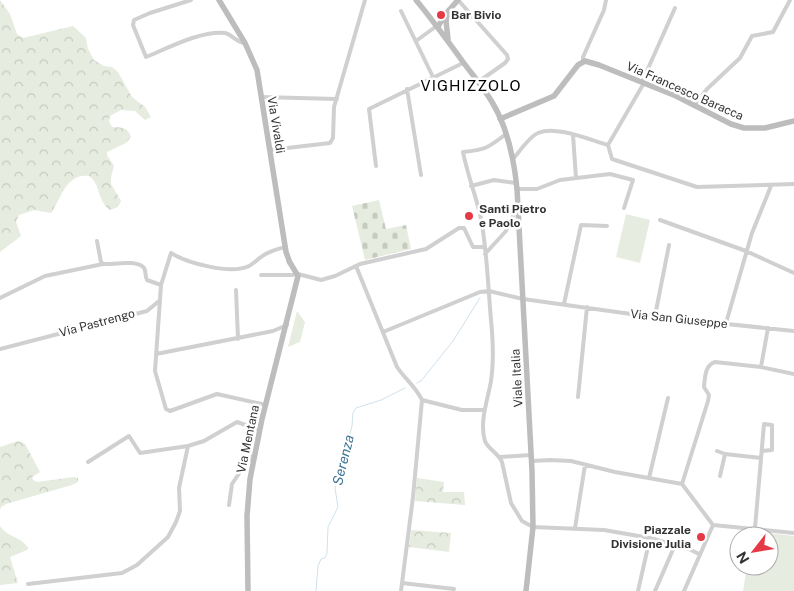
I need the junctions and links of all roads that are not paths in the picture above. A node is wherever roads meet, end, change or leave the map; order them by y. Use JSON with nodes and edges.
{"nodes":[{"id":1,"x":191,"y":0,"type":"edge"},
{"id":2,"x":219,"y":0,"type":"edge"},
{"id":3,"x":365,"y":0,"type":"edge"},
{"id":4,"x":416,"y":0,"type":"edge"},
{"id":5,"x":422,"y":0,"type":"edge"},
{"id":6,"x":458,"y":0,"type":"edge"},
{"id":7,"x":606,"y":0,"type":"edge"},
{"id":8,"x":790,"y":0,"type":"edge"},
{"id":9,"x":422,"y":7,"type":"junction"},
{"id":10,"x":675,"y":8,"type":"dead end"},
{"id":11,"x":401,"y":11,"type":"dead end"},
{"id":12,"x":440,"y":25,"type":"junction"},
{"id":13,"x":416,"y":41,"type":"junction"},
{"id":14,"x":245,"y":43,"type":"junction"},
{"id":15,"x":583,"y":62,"type":"junction"},
{"id":16,"x":463,"y":63,"type":"junction"},
{"id":17,"x":433,"y":77,"type":"junction"},
{"id":18,"x":478,"y":82,"type":"junction"},
{"id":19,"x":643,"y":83,"type":"junction"},
{"id":20,"x":407,"y":89,"type":"junction"},
{"id":21,"x":262,"y":97,"type":"junction"},
{"id":22,"x":337,"y":99,"type":"junction"},
{"id":23,"x":694,"y":106,"type":"junction"},
{"id":24,"x":500,"y":119,"type":"junction"},
{"id":25,"x":794,"y":121,"type":"edge"},
{"id":26,"x":506,"y":134,"type":"junction"},
{"id":27,"x":573,"y":135,"type":"junction"},
{"id":28,"x":608,"y":145,"type":"junction"},
{"id":29,"x":270,"y":150,"type":"junction"},
{"id":30,"x":513,"y":159,"type":"junction"},
{"id":31,"x":376,"y":166,"type":"dead end"},
{"id":32,"x":421,"y":174,"type":"dead end"},
{"id":33,"x":576,"y":178,"type":"junction"},
{"id":34,"x":794,"y":184,"type":"edge"},
{"id":35,"x":471,"y":186,"type":"junction"},
{"id":36,"x":517,"y":186,"type":"junction"},
{"id":37,"x":771,"y":186,"type":"junction"},
{"id":38,"x":518,"y":204,"type":"junction"},
{"id":39,"x":624,"y":208,"type":"dead end"},
{"id":40,"x":660,"y":220,"type":"dead end"},
{"id":41,"x":607,"y":226,"type":"dead end"},
{"id":42,"x":97,"y":241,"type":"dead end"},
{"id":43,"x":668,"y":245,"type":"dead end"},
{"id":44,"x":484,"y":246,"type":"junction"},
{"id":45,"x":286,"y":247,"type":"junction"},
{"id":46,"x":746,"y":251,"type":"junction"},
{"id":47,"x":484,"y":254,"type":"junction"},
{"id":48,"x":103,"y":264,"type":"junction"},
{"id":49,"x":356,"y":266,"type":"junction"},
{"id":50,"x":794,"y":273,"type":"edge"},
{"id":51,"x":261,"y":275,"type":"dead end"},
{"id":52,"x":296,"y":276,"type":"junction"},
{"id":53,"x":161,"y":285,"type":"junction"},
{"id":54,"x":236,"y":290,"type":"dead end"},
{"id":55,"x":489,"y":291,"type":"junction"},
{"id":56,"x":0,"y":298,"type":"edge"},
{"id":57,"x":523,"y":299,"type":"junction"},
{"id":58,"x":160,"y":301,"type":"junction"},
{"id":59,"x":564,"y":304,"type":"junction"},
{"id":60,"x":587,"y":307,"type":"junction"},
{"id":61,"x":654,"y":316,"type":"junction"},
{"id":62,"x":726,"y":324,"type":"junction"},
{"id":63,"x":287,"y":325,"type":"junction"},
{"id":64,"x":768,"y":328,"type":"junction"},
{"id":65,"x":794,"y":331,"type":"edge"},
{"id":66,"x":383,"y":332,"type":"junction"},
{"id":67,"x":238,"y":338,"type":"junction"},
{"id":68,"x":0,"y":349,"type":"edge"},
{"id":69,"x":156,"y":354,"type":"junction"},
{"id":70,"x":761,"y":367,"type":"junction"},
{"id":71,"x":794,"y":374,"type":"edge"},
{"id":72,"x":578,"y":397,"type":"dead end"},
{"id":73,"x":668,"y":398,"type":"dead end"},
{"id":74,"x":422,"y":400,"type":"junction"},
{"id":75,"x":266,"y":405,"type":"junction"},
{"id":76,"x":486,"y":410,"type":"junction"},
{"id":77,"x":260,"y":430,"type":"junction"},
{"id":78,"x":188,"y":446,"type":"junction"},
{"id":79,"x":717,"y":451,"type":"dead end"},
{"id":80,"x":762,"y":451,"type":"junction"},
{"id":81,"x":255,"y":453,"type":"junction"},
{"id":82,"x":725,"y":454,"type":"junction"},
{"id":83,"x":500,"y":457,"type":"junction"},
{"id":84,"x":532,"y":458,"type":"junction"},
{"id":85,"x":761,"y":458,"type":"junction"},
{"id":86,"x":88,"y":462,"type":"dead end"},
{"id":87,"x":585,"y":465,"type":"junction"},
{"id":88,"x":720,"y":476,"type":"dead end"},
{"id":89,"x":648,"y":478,"type":"junction"},
{"id":90,"x":682,"y":484,"type":"junction"},
{"id":91,"x":229,"y":505,"type":"dead end"},
{"id":92,"x":713,"y":524,"type":"junction"},
{"id":93,"x":734,"y":526,"type":"edge"},
{"id":94,"x":755,"y":526,"type":"edge"},
{"id":95,"x":533,"y":527,"type":"junction"},
{"id":96,"x":576,"y":528,"type":"junction"},
{"id":97,"x":779,"y":531,"type":"edge"},
{"id":98,"x":794,"y":533,"type":"edge"},
{"id":99,"x":650,"y":538,"type":"junction"},
{"id":100,"x":675,"y":545,"type":"junction"},
{"id":101,"x":699,"y":554,"type":"junction"},
{"id":102,"x":28,"y":584,"type":"dead end"},
{"id":103,"x":402,"y":584,"type":"junction"},
{"id":104,"x":454,"y":588,"type":"dead end"},
{"id":105,"x":248,"y":591,"type":"edge"},
{"id":106,"x":401,"y":591,"type":"edge"},
{"id":107,"x":526,"y":591,"type":"edge"},
{"id":108,"x":638,"y":591,"type":"edge"},
{"id":109,"x":655,"y":591,"type":"edge"},
{"id":110,"x":684,"y":591,"type":"edge"}],
"edges":[{"from":1,"to":14,"type":"street"},
{"from":2,"to":14,"type":"street","name":"Via Vivaldi"},
{"from":3,"to":22,"type":"street"},
{"from":4,"to":9,"type":"street","name":"Viale Italia"},
{"from":5,"to":9,"type":"street"},
{"from":6,"to":12,"type":"street"},
{"from":6,"to":18,"type":"street"},
{"from":7,"to":15,"type":"street"},
{"from":8,"to":23,"type":"street"},
{"from":9,"to":12,"type":"street","name":"Viale Italia"},
{"from":10,"to":19,"type":"street"},
{"from":11,"to":13,"type":"street"},
{"from":12,"to":13,"type":"street"},
{"from":12,"to":16,"type":"street","name":"Viale Italia"},
{"from":13,"to":17,"type":"street"},
{"from":14,"to":21,"type":"street","name":"Via Vivaldi"},
{"from":15,"to":19,"type":"street","name":"Via Francesco Baracca"},
{"from":15,"to":24,"type":"street"},
{"from":16,"to":17,"type":"street"},
{"from":16,"to":18,"type":"street","name":"Viale Italia"},
{"from":17,"to":20,"type":"street"},
{"from":18,"to":24,"type":"street","name":"Viale Italia"},
{"from":19,"to":23,"type":"street","name":"Via Francesco Baracca"},
{"from":19,"to":28,"type":"street"},
{"from":20,"to":31,"type":"street"},
{"from":20,"to":32,"type":"street"},
{"from":21,"to":22,"type":"street"},
{"from":21,"to":29,"type":"street","name":"Via Vivaldi"},
{"from":22,"to":29,"type":"street"},
{"from":23,"to":25,"type":"street","name":"Via Francesco Baracca"},
{"from":24,"to":26,"type":"street","name":"Viale Italia"},
{"from":26,"to":30,"type":"street","name":"Viale Italia"},
{"from":26,"to":35,"type":"street"},
{"from":27,"to":28,"type":"street"},
{"from":27,"to":30,"type":"street"},
{"from":27,"to":33,"type":"street"},
{"from":28,"to":37,"type":"street"},
{"from":29,"to":45,"type":"street","name":"Via Vivaldi"},
{"from":30,"to":36,"type":"street","name":"Viale Italia"},
{"from":33,"to":36,"type":"street"},
{"from":33,"to":39,"type":"street"},
{"from":34,"to":37,"type":"street"},
{"from":35,"to":36,"type":"street"},
{"from":35,"to":44,"type":"street"},
{"from":36,"to":38,"type":"street","name":"Viale Italia"},
{"from":37,"to":46,"type":"street"},
{"from":38,"to":47,"type":"street"},
{"from":38,"to":57,"type":"street","name":"Viale Italia"},
{"from":40,"to":46,"type":"street"},
{"from":41,"to":59,"type":"street"},
{"from":42,"to":48,"type":"street"},
{"from":43,"to":61,"type":"street"},
{"from":44,"to":47,"type":"street"},
{"from":44,"to":49,"type":"street"},
{"from":45,"to":52,"type":"street","name":"Via Vivaldi"},
{"from":45,"to":53,"type":"street"},
{"from":46,"to":50,"type":"street"},
{"from":46,"to":62,"type":"street"},
{"from":47,"to":55,"type":"street"},
{"from":48,"to":53,"type":"street"},
{"from":48,"to":56,"type":"street"},
{"from":49,"to":52,"type":"street"},
{"from":49,"to":66,"type":"street"},
{"from":51,"to":52,"type":"street"},
{"from":52,"to":63,"type":"street","name":"Via Mentana"},
{"from":53,"to":58,"type":"street"},
{"from":54,"to":67,"type":"street"},
{"from":55,"to":57,"type":"street","name":"Via San Giuseppe"},
{"from":55,"to":66,"type":"street"},
{"from":55,"to":76,"type":"street"},
{"from":57,"to":59,"type":"street","name":"Via San Giuseppe"},
{"from":57,"to":84,"type":"street","name":"Viale Italia"},
{"from":58,"to":68,"type":"street","name":"Via Pastrengo"},
{"from":58,"to":69,"type":"street"},
{"from":59,"to":60,"type":"street","name":"Via San Giuseppe"},
{"from":60,"to":61,"type":"street","name":"Via San Giuseppe"},
{"from":60,"to":72,"type":"street"},
{"from":61,"to":62,"type":"street","name":"Via San Giuseppe"},
{"from":62,"to":64,"type":"street","name":"Via San Giuseppe"},
{"from":63,"to":67,"type":"street"},
{"from":63,"to":75,"type":"street","name":"Via Mentana"},
{"from":64,"to":65,"type":"street","name":"Via San Giuseppe"},
{"from":64,"to":70,"type":"street"},
{"from":66,"to":74,"type":"street"},
{"from":67,"to":69,"type":"street"},
{"from":69,"to":75,"type":"street"},
{"from":70,"to":71,"type":"street"},
{"from":70,"to":90,"type":"street"},
{"from":73,"to":89,"type":"street"},
{"from":74,"to":76,"type":"street"},
{"from":74,"to":103,"type":"street"},
{"from":75,"to":77,"type":"street","name":"Via Mentana"},
{"from":76,"to":83,"type":"street"},
{"from":77,"to":78,"type":"street"},
{"from":77,"to":81,"type":"street","name":"Via Mentana"},
{"from":78,"to":86,"type":"street"},
{"from":78,"to":102,"type":"street"},
{"from":79,"to":82,"type":"street"},
{"from":80,"to":80,"type":"street"},
{"from":80,"to":85,"type":"street"},
{"from":81,"to":91,"type":"street"},
{"from":81,"to":105,"type":"street","name":"Via Mentana"},
{"from":82,"to":85,"type":"street"},
{"from":82,"to":88,"type":"street"},
{"from":83,"to":84,"type":"street"},
{"from":83,"to":95,"type":"street"},
{"from":84,"to":87,"type":"street"},
{"from":84,"to":95,"type":"street","name":"Viale Italia"},
{"from":85,"to":94,"type":"street"},
{"from":87,"to":89,"type":"street"},
{"from":87,"to":96,"type":"street"},
{"from":89,"to":90,"type":"street"},
{"from":90,"to":92,"type":"street"},
{"from":92,"to":93,"type":"street"},
{"from":92,"to":101,"type":"street"},
{"from":95,"to":96,"type":"street"},
{"from":95,"to":107,"type":"street","name":"Viale Italia"},
{"from":96,"to":99,"type":"street"},
{"from":97,"to":98,"type":"street"},
{"from":99,"to":100,"type":"street"},
{"from":99,"to":108,"type":"street"},
{"from":100,"to":101,"type":"street"},
{"from":100,"to":109,"type":"street"},
{"from":101,"to":110,"type":"street"},
{"from":103,"to":104,"type":"street"},
{"from":103,"to":106,"type":"street"}]}
